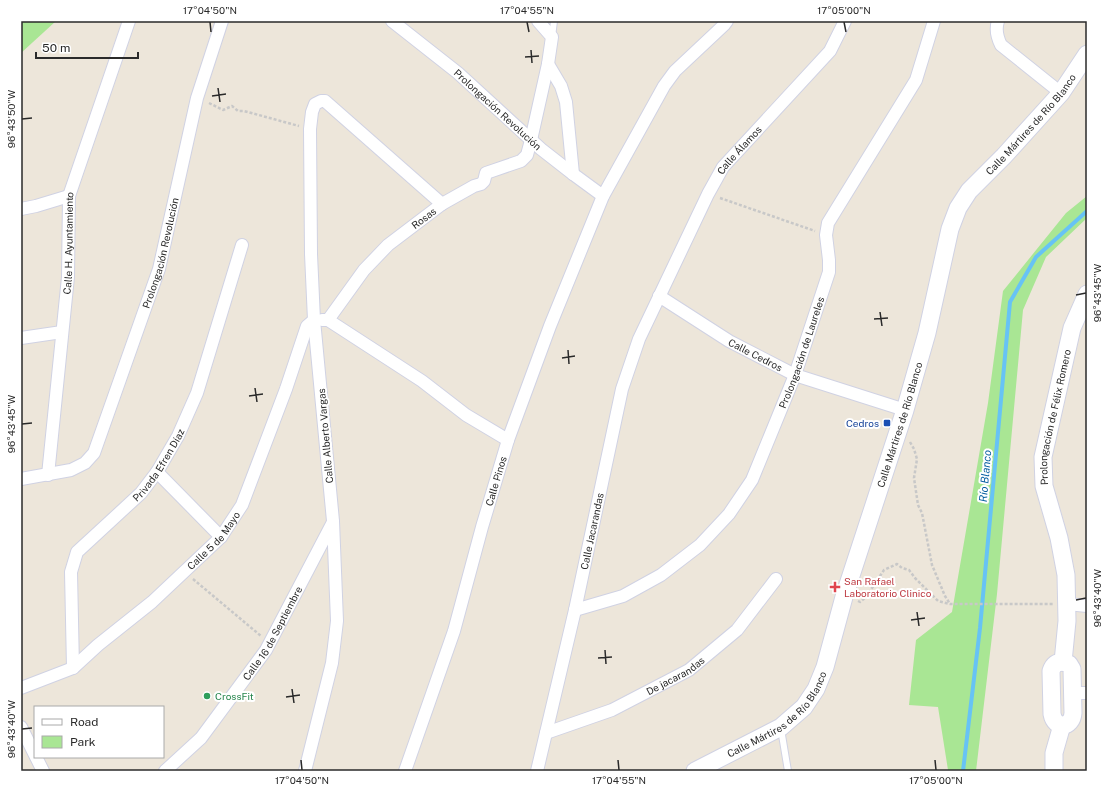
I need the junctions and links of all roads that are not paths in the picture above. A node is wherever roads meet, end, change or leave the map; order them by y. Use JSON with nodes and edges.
{"nodes":[{"id":1,"x":129,"y":21,"type":"edge"},
{"id":2,"x":222,"y":21,"type":"edge"},
{"id":3,"x":392,"y":21,"type":"edge"},
{"id":4,"x":538,"y":21,"type":"edge"},
{"id":5,"x":554,"y":21,"type":"edge"},
{"id":6,"x":727,"y":21,"type":"edge"},
{"id":7,"x":845,"y":21,"type":"edge"},
{"id":8,"x":934,"y":21,"type":"edge"},
{"id":9,"x":998,"y":21,"type":"edge"},
{"id":10,"x":552,"y":38,"type":"junction"},
{"id":11,"x":1087,"y":54,"type":"edge"},
{"id":12,"x":548,"y":64,"type":"junction"},
{"id":13,"x":1061,"y":93,"type":"junction"},
{"id":14,"x":531,"y":140,"type":"junction"},
{"id":15,"x":573,"y":174,"type":"junction"},
{"id":16,"x":69,"y":196,"type":"junction"},
{"id":17,"x":604,"y":196,"type":"junction"},
{"id":18,"x":442,"y":204,"type":"junction"},
{"id":19,"x":21,"y":209,"type":"edge"},
{"id":20,"x":242,"y":245,"type":"dead end"},
{"id":21,"x":1087,"y":294,"type":"edge"},
{"id":22,"x":659,"y":296,"type":"junction"},
{"id":23,"x":314,"y":320,"type":"junction"},
{"id":24,"x":328,"y":320,"type":"junction"},
{"id":25,"x":62,"y":332,"type":"junction"},
{"id":26,"x":21,"y":338,"type":"edge"},
{"id":27,"x":795,"y":374,"type":"junction"},
{"id":28,"x":905,"y":410,"type":"junction"},
{"id":29,"x":508,"y":440,"type":"junction"},
{"id":30,"x":157,"y":472,"type":"junction"},
{"id":31,"x":48,"y":475,"type":"junction"},
{"id":32,"x":21,"y":479,"type":"edge"},
{"id":33,"x":333,"y":521,"type":"junction"},
{"id":34,"x":221,"y":538,"type":"junction"},
{"id":35,"x":776,"y":579,"type":"dead end"},
{"id":36,"x":1068,"y":604,"type":"junction"},
{"id":37,"x":1087,"y":606,"type":"edge"},
{"id":38,"x":575,"y":610,"type":"junction"},
{"id":39,"x":1063,"y":662,"type":"junction"},
{"id":40,"x":73,"y":668,"type":"junction"},
{"id":41,"x":21,"y":688,"type":"edge"},
{"id":42,"x":1080,"y":693,"type":"edge"},
{"id":43,"x":1062,"y":725,"type":"junction"},
{"id":44,"x":21,"y":727,"type":"edge"},
{"id":45,"x":781,"y":727,"type":"junction"},
{"id":46,"x":546,"y":733,"type":"junction"},
{"id":47,"x":31,"y":753,"type":"edge"},
{"id":48,"x":34,"y":758,"type":"edge"},
{"id":49,"x":43,"y":771,"type":"edge"},
{"id":50,"x":165,"y":771,"type":"edge"},
{"id":51,"x":305,"y":771,"type":"edge"},
{"id":52,"x":405,"y":771,"type":"edge"},
{"id":53,"x":537,"y":771,"type":"edge"},
{"id":54,"x":695,"y":771,"type":"edge"},
{"id":55,"x":788,"y":771,"type":"edge"},
{"id":56,"x":1054,"y":771,"type":"edge"}],
"edges":[{"from":1,"to":16,"type":"street","name":"Calle H. Ayuntamiento"},
{"from":2,"to":31,"type":"street","name":"Prolongación Revolución"},
{"from":3,"to":14,"type":"street","name":"Prolongación Revolución"},
{"from":4,"to":10,"type":"street"},
{"from":5,"to":10,"type":"lane"},
{"from":6,"to":17,"type":"street","name":"Calle Pinos"},
{"from":7,"to":22,"type":"street","name":"Calle Álamos"},
{"from":8,"to":27,"type":"street","name":"Prolongación de Laureles"},
{"from":9,"to":13,"type":"street"},
{"from":10,"to":12,"type":"street","name":"Rosas"},
{"from":11,"to":13,"type":"main road","name":"Calle Mártires de Río Blanco"},
{"from":12,"to":14,"type":"street","name":"Rosas"},
{"from":12,"to":15,"type":"street"},
{"from":13,"to":28,"type":"main road","name":"Calle Mártires de Río Blanco"},
{"from":14,"to":15,"type":"street","name":"Prolongación Revolución"},
{"from":14,"to":18,"type":"street","name":"Rosas"},
{"from":15,"to":17,"type":"street","name":"Prolongación Revolución"},
{"from":16,"to":19,"type":"street"},
{"from":16,"to":25,"type":"street","name":"Calle H. Ayuntamiento"},
{"from":17,"to":29,"type":"street","name":"Calle Pinos"},
{"from":18,"to":23,"type":"street","name":"Calle Alberto Vargas"},
{"from":18,"to":24,"type":"street","name":"Rosas"},
{"from":20,"to":30,"type":"street","name":"Privada Efren Díaz"},
{"from":21,"to":36,"type":"main road","name":"Prolongación de Félix Romero"},
{"from":22,"to":27,"type":"street","name":"Calle Cedros"},
{"from":22,"to":38,"type":"street","name":"Calle Jacarandas"},
{"from":23,"to":24,"type":"street"},
{"from":23,"to":33,"type":"street","name":"Calle Alberto Vargas"},
{"from":23,"to":34,"type":"street","name":"Calle 5 de Mayo"},
{"from":24,"to":29,"type":"street"},
{"from":25,"to":26,"type":"street"},
{"from":25,"to":31,"type":"street","name":"Calle H. Ayuntamiento"},
{"from":27,"to":28,"type":"street","name":"Calle Cedros"},
{"from":27,"to":38,"type":"street","name":"Prolongación de Laureles"},
{"from":28,"to":45,"type":"main road","name":"Calle Mártires de Río Blanco"},
{"from":29,"to":52,"type":"street","name":"Calle Pinos"},
{"from":30,"to":34,"type":"street"},
{"from":30,"to":40,"type":"street","name":"Privada Efren Díaz"},
{"from":31,"to":32,"type":"street","name":"Prolongación Revolución"},
{"from":33,"to":50,"type":"street","name":"Calle 16 de Septiembre"},
{"from":33,"to":51,"type":"street","name":"Calle Alberto Vargas"},
{"from":34,"to":40,"type":"street","name":"Calle 5 de Mayo"},
{"from":35,"to":46,"type":"street","name":"De jacarandas"},
{"from":36,"to":37,"type":"street"},
{"from":36,"to":39,"type":"main road","name":"Prolongación de Félix Romero"},
{"from":38,"to":46,"type":"street","name":"Calle Jacarandas"},
{"from":39,"to":42,"type":"main road"},
{"from":39,"to":43,"type":"main road"},
{"from":40,"to":41,"type":"street","name":"Calle 5 de Mayo"},
{"from":42,"to":43,"type":"main road"},
{"from":43,"to":56,"type":"main road"},
{"from":44,"to":47,"type":"street"},
{"from":45,"to":54,"type":"main road","name":"Calle Mártires de Río Blanco"},
{"from":45,"to":55,"type":"lane"},
{"from":46,"to":53,"type":"street","name":"Calle Jacarandas"},
{"from":48,"to":49,"type":"street"}]}
